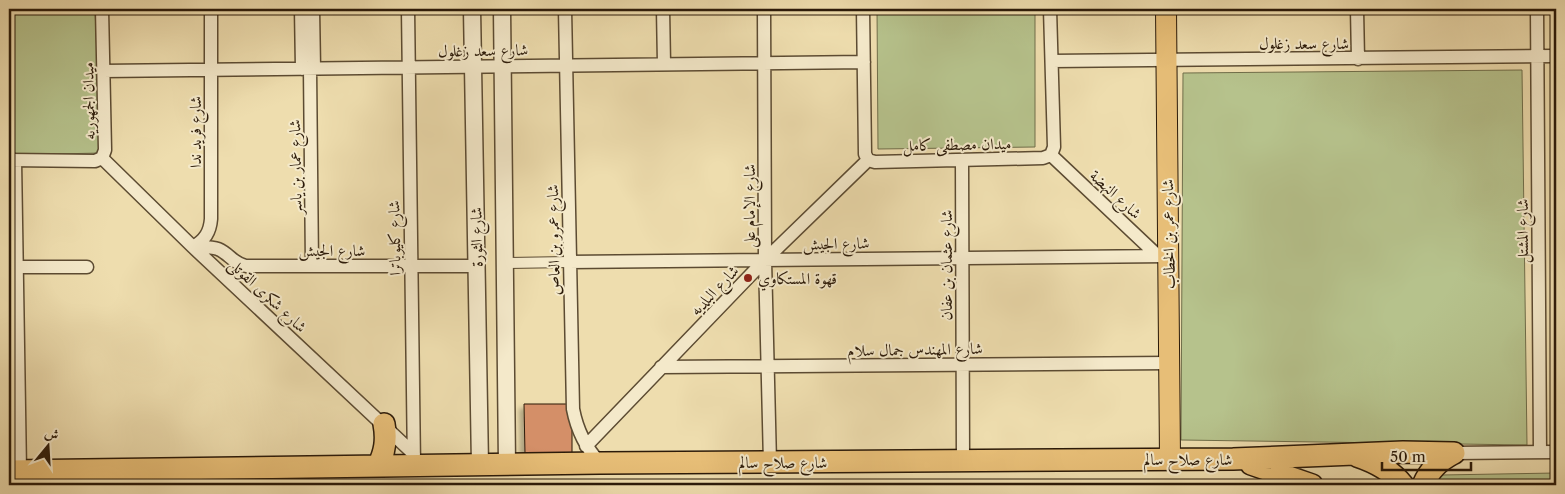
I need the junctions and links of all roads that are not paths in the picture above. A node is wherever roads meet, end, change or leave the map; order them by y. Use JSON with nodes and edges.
{"nodes":[{"id":1,"x":102,"y":9,"type":"edge"},
{"id":2,"x":211,"y":9,"type":"edge"},
{"id":3,"x":301,"y":9,"type":"edge"},
{"id":4,"x":313,"y":9,"type":"edge"},
{"id":5,"x":408,"y":9,"type":"edge"},
{"id":6,"x":472,"y":9,"type":"edge"},
{"id":7,"x":502,"y":9,"type":"edge"},
{"id":8,"x":565,"y":9,"type":"edge"},
{"id":9,"x":663,"y":9,"type":"edge"},
{"id":10,"x":764,"y":9,"type":"edge"},
{"id":11,"x":863,"y":9,"type":"edge"},
{"id":12,"x":1050,"y":9,"type":"edge"},
{"id":13,"x":1166,"y":9,"type":"edge"},
{"id":14,"x":1357,"y":9,"type":"edge"},
{"id":15,"x":1537,"y":9,"type":"edge"},
{"id":16,"x":1556,"y":56,"type":"edge"},
{"id":17,"x":1537,"y":57,"type":"junction"},
{"id":18,"x":1358,"y":58,"type":"junction"},
{"id":19,"x":1166,"y":60,"type":"junction"},
{"id":20,"x":1052,"y":61,"type":"junction"},
{"id":21,"x":864,"y":62,"type":"junction"},
{"id":22,"x":664,"y":64,"type":"junction"},
{"id":23,"x":765,"y":64,"type":"junction"},
{"id":24,"x":502,"y":66,"type":"junction"},
{"id":25,"x":566,"y":66,"type":"junction"},
{"id":26,"x":408,"y":67,"type":"junction"},
{"id":27,"x":472,"y":67,"type":"junction"},
{"id":28,"x":309,"y":69,"type":"junction"},
{"id":29,"x":212,"y":70,"type":"junction"},
{"id":30,"x":104,"y":71,"type":"junction"},
{"id":31,"x":1051,"y":155,"type":"junction"},
{"id":32,"x":102,"y":158,"type":"junction"},
{"id":33,"x":12,"y":160,"type":"edge"},
{"id":34,"x":868,"y":160,"type":"junction"},
{"id":35,"x":962,"y":160,"type":"junction"},
{"id":36,"x":193,"y":247,"type":"junction"},
{"id":37,"x":1163,"y":256,"type":"junction"},
{"id":38,"x":962,"y":258,"type":"junction"},
{"id":39,"x":765,"y":260,"type":"junction"},
{"id":40,"x":569,"y":262,"type":"junction"},
{"id":41,"x":505,"y":263,"type":"junction"},
{"id":42,"x":312,"y":266,"type":"junction"},
{"id":43,"x":411,"y":266,"type":"junction"},
{"id":44,"x":477,"y":266,"type":"junction"},
{"id":45,"x":13,"y":267,"type":"edge"},
{"id":46,"x":87,"y":267,"type":"dead end"},
{"id":47,"x":1169,"y":363,"type":"junction"},
{"id":48,"x":963,"y":365,"type":"junction"},
{"id":49,"x":661,"y":367,"type":"junction"},
{"id":50,"x":767,"y":367,"type":"junction"},
{"id":51,"x":384,"y":424,"type":"junction"},
{"id":52,"x":507,"y":436,"type":"junction"},
{"id":53,"x":479,"y":438,"type":"junction"},
{"id":54,"x":586,"y":446,"type":"junction"},
{"id":55,"x":1540,"y":452,"type":"junction"},
{"id":56,"x":1556,"y":452,"type":"edge"},
{"id":57,"x":1454,"y":453,"type":"junction"},
{"id":58,"x":1352,"y":455,"type":"junction"},
{"id":59,"x":1170,"y":458,"type":"junction"},
{"id":60,"x":1233,"y":459,"type":"junction"},
{"id":61,"x":414,"y":460,"type":"junction"},
{"id":62,"x":964,"y":460,"type":"junction"},
{"id":63,"x":600,"y":463,"type":"junction"},
{"id":64,"x":770,"y":463,"type":"junction"},
{"id":65,"x":508,"y":465,"type":"junction"},
{"id":66,"x":378,"y":466,"type":"junction"},
{"id":67,"x":480,"y":466,"type":"junction"},
{"id":68,"x":14,"y":471,"type":"edge"},
{"id":69,"x":211,"y":477,"type":"edge"},
{"id":70,"x":1312,"y":485,"type":"edge"},
{"id":71,"x":1402,"y":485,"type":"edge"},
{"id":72,"x":1423,"y":485,"type":"edge"}],
"edges":[{"from":1,"to":30,"type":"street","name":"ميدان الجمهوريه"},
{"from":2,"to":29,"type":"street","name":"شارع فريد ندا"},
{"from":3,"to":28,"type":"street","name":"شارع عمار بن ياسر"},
{"from":4,"to":28,"type":"street","name":"شارع عمار بن ياسر"},
{"from":5,"to":26,"type":"street","name":"شارع كليوباترا"},
{"from":6,"to":27,"type":"street","name":"شارع الثورة"},
{"from":7,"to":24,"type":"street","name":"شارع الثورة"},
{"from":8,"to":25,"type":"street","name":"شارع عمرو بن العاص"},
{"from":9,"to":22,"type":"street"},
{"from":10,"to":23,"type":"street","name":"شارع الإمام على"},
{"from":11,"to":21,"type":"street"},
{"from":12,"to":20,"type":"street"},
{"from":13,"to":19,"type":"main road","name":"شارع عمر بن الخطاب"},
{"from":14,"to":18,"type":"street"},
{"from":15,"to":17,"type":"street","name":"شارع المشتل"},
{"from":16,"to":17,"type":"street","name":"شارع سعد زغلول"},
{"from":17,"to":18,"type":"street","name":"شارع سعد زغلول"},
{"from":17,"to":55,"type":"street","name":"شارع المشتل"},
{"from":18,"to":19,"type":"street","name":"شارع سعد زغلول"},
{"from":19,"to":20,"type":"street","name":"شارع سعد زغلول"},
{"from":19,"to":37,"type":"main road","name":"شارع عمر بن الخطاب"},
{"from":20,"to":31,"type":"street"},
{"from":21,"to":23,"type":"street","name":"شارع سعد زغلول"},
{"from":21,"to":34,"type":"street"},
{"from":22,"to":23,"type":"street","name":"شارع سعد زغلول"},
{"from":22,"to":25,"type":"street","name":"شارع سعد زغلول"},
{"from":23,"to":39,"type":"street","name":"شارع الإمام على"},
{"from":24,"to":25,"type":"street","name":"شارع سعد زغلول"},
{"from":24,"to":27,"type":"street","name":"شارع سعد زغلول"},
{"from":24,"to":41,"type":"street","name":"شارع الثورة"},
{"from":25,"to":40,"type":"street","name":"شارع عمرو بن العاص"},
{"from":26,"to":27,"type":"street","name":"شارع سعد زغلول"},
{"from":26,"to":28,"type":"street","name":"شارع سعد زغلول"},
{"from":26,"to":43,"type":"street","name":"شارع كليوباترا"},
{"from":27,"to":44,"type":"street","name":"شارع الثورة"},
{"from":28,"to":29,"type":"street","name":"شارع سعد زغلول"},
{"from":28,"to":42,"type":"street","name":"شارع عمار بن ياسر"},
{"from":29,"to":30,"type":"street","name":"شارع سعد زغلول"},
{"from":29,"to":36,"type":"street","name":"شارع فريد ندا"},
{"from":30,"to":32,"type":"street","name":"ميدان الجمهوريه"},
{"from":31,"to":35,"type":"street","name":"ميدان مصطفى كامل"},
{"from":31,"to":37,"type":"street","name":"شارع النهضة"},
{"from":32,"to":33,"type":"street","name":"ميدان الجمهوريه"},
{"from":32,"to":36,"type":"street","name":"شارع شكرى القوتلى"},
{"from":33,"to":45,"type":"street"},
{"from":34,"to":35,"type":"street","name":"ميدان مصطفى كامل"},
{"from":34,"to":39,"type":"street","name":"شارع البلديه"},
{"from":35,"to":38,"type":"street","name":"شارع عثمان بن عفان"},
{"from":36,"to":42,"type":"street","name":"شارع الجيش"},
{"from":36,"to":51,"type":"street","name":"شارع شكرى القوتلى"},
{"from":37,"to":38,"type":"street","name":"شارع الجيش"},
{"from":37,"to":47,"type":"main road","name":"شارع عمر بن الخطاب"},
{"from":38,"to":39,"type":"street","name":"شارع الجيش"},
{"from":38,"to":48,"type":"street","name":"شارع عثمان بن عفان"},
{"from":39,"to":40,"type":"street","name":"شارع الجيش"},
{"from":39,"to":49,"type":"street","name":"شارع البلديه"},
{"from":39,"to":50,"type":"street","name":"شارع الإمام على"},
{"from":40,"to":41,"type":"street","name":"شارع الجيش"},
{"from":40,"to":54,"type":"street","name":"شارع عمرو بن العاص"},
{"from":41,"to":52,"type":"street","name":"شارع الثورة"},
{"from":42,"to":43,"type":"street","name":"شارع الجيش"},
{"from":43,"to":44,"type":"street","name":"شارع الجيش"},
{"from":43,"to":61,"type":"street","name":"شارع كليوباترا"},
{"from":44,"to":53,"type":"street","name":"شارع الثورة"},
{"from":45,"to":46,"type":"street"},
{"from":45,"to":68,"type":"street"},
{"from":47,"to":48,"type":"street","name":"شارع المهندس جمال سلام"},
{"from":47,"to":59,"type":"main road","name":"شارع عمر بن الخطاب"},
{"from":48,"to":50,"type":"street","name":"شارع المهندس جمال سلام"},
{"from":48,"to":62,"type":"street","name":"شارع عثمان بن عفان"},
{"from":49,"to":50,"type":"street","name":"شارع المهندس جمال سلام"},
{"from":49,"to":54,"type":"street","name":"شارع البلديه"},
{"from":50,"to":64,"type":"street","name":"شارع الإمام على"},
{"from":51,"to":61,"type":"street","name":"شارع شكرى القوتلى"},
{"from":51,"to":66,"type":"highway"},
{"from":52,"to":53,"type":"street"},
{"from":52,"to":65,"type":"street","name":"شارع الثورة"},
{"from":53,"to":67,"type":"street","name":"شارع الثورة"},
{"from":54,"to":63,"type":"street","name":"شارع عمرو بن العاص"},
{"from":55,"to":56,"type":"street","name":"شارع صلاح سالم"},
{"from":55,"to":57,"type":"street","name":"شارع صلاح سالم"},
{"from":57,"to":58,"type":"highway","name":"شارع صلاح سالم"},
{"from":57,"to":72,"type":"highway"},
{"from":58,"to":60,"type":"highway","name":"شارع صلاح سالم"},
{"from":58,"to":71,"type":"highway"},
{"from":59,"to":60,"type":"highway","name":"شارع صلاح سالم"},
{"from":59,"to":62,"type":"highway","name":"شارع صلاح سالم"},
{"from":60,"to":70,"type":"highway"},
{"from":61,"to":66,"type":"highway","name":"شارع صلاح سالم"},
{"from":61,"to":67,"type":"highway","name":"شارع صلاح سالم"},
{"from":62,"to":64,"type":"highway","name":"شارع صلاح سالم"},
{"from":63,"to":64,"type":"highway","name":"شارع صلاح سالم"},
{"from":63,"to":65,"type":"highway","name":"شارع صلاح سالم"},
{"from":65,"to":67,"type":"highway","name":"شارع صلاح سالم"},
{"from":66,"to":69,"type":"highway","name":"شارع صلاح سالم"},
{"from":68,"to":69,"type":"highway","name":"شارع صلاح سالم"}]}
